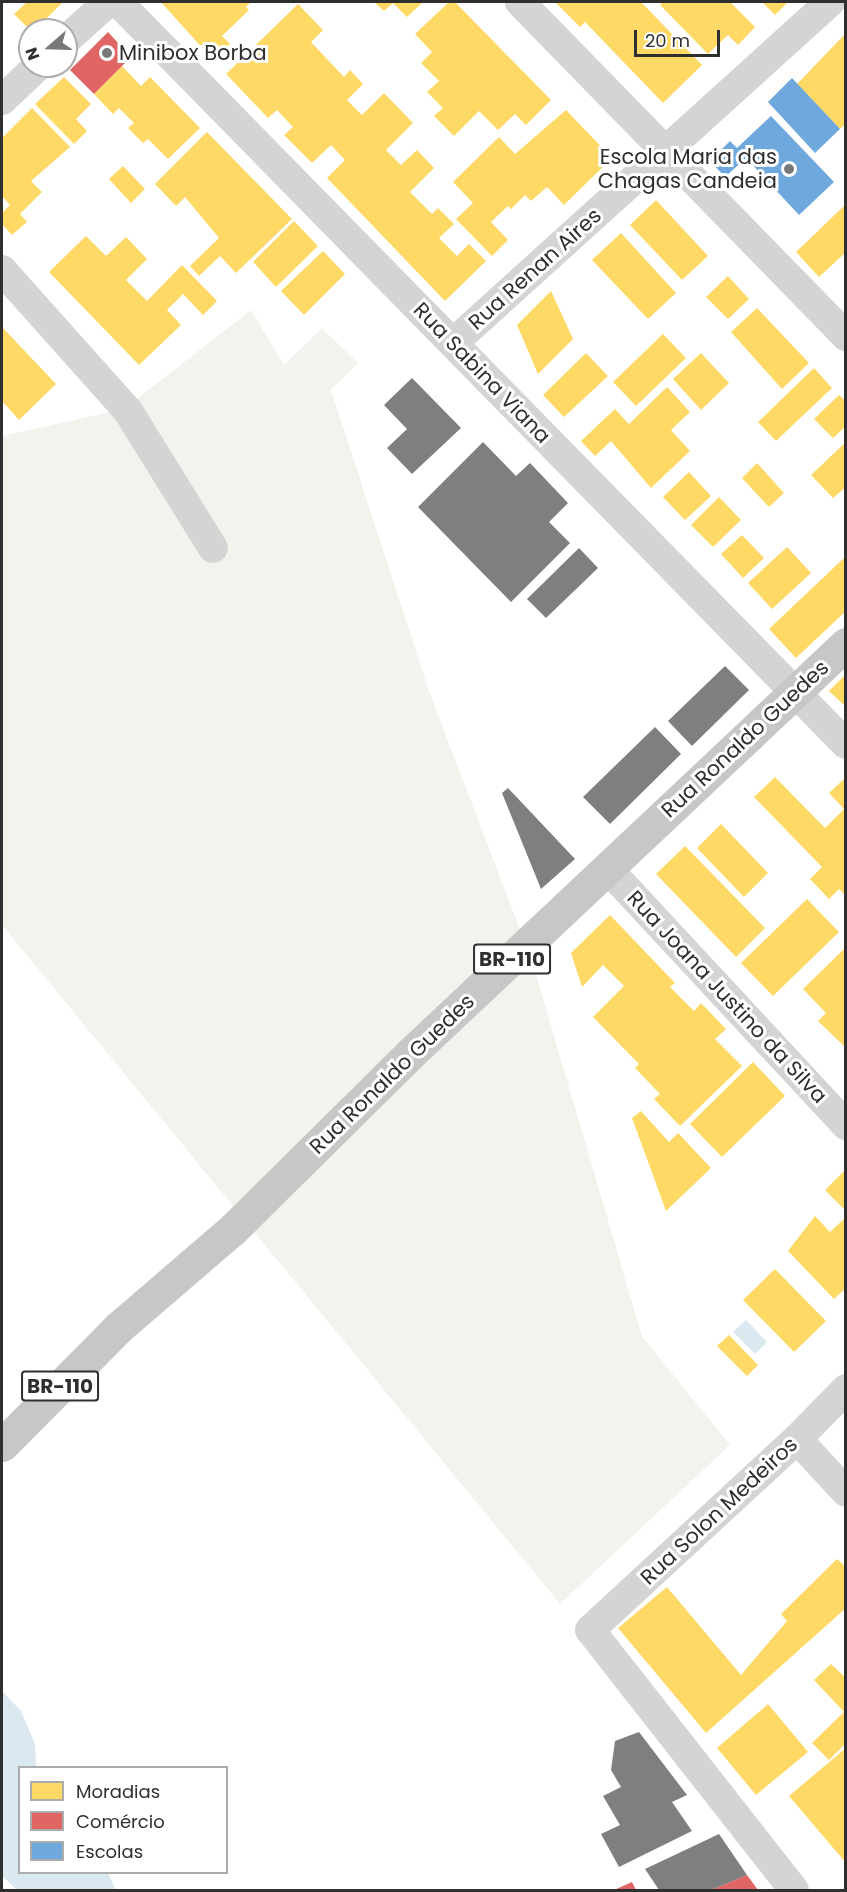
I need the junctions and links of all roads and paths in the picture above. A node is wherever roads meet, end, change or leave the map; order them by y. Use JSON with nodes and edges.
{"nodes":[{"id":1,"x":108,"y":2,"type":"edge"},
{"id":2,"x":118,"y":2,"type":"edge"},
{"id":3,"x":520,"y":2,"type":"edge"},
{"id":4,"x":830,"y":2,"type":"edge"},
{"id":5,"x":78,"y":29,"type":"edge"},
{"id":6,"x":25,"y":78,"type":"edge"},
{"id":7,"x":2,"y":100,"type":"edge"},
{"id":8,"x":668,"y":150,"type":"junction"},
{"id":9,"x":2,"y":270,"type":"edge"},
{"id":10,"x":846,"y":336,"type":"edge"},
{"id":11,"x":453,"y":343,"type":"junction"},
{"id":12,"x":213,"y":548,"type":"dead end"},
{"id":13,"x":846,"y":644,"type":"edge"},
{"id":14,"x":794,"y":692,"type":"junction"},
{"id":15,"x":846,"y":744,"type":"edge"},
{"id":16,"x":608,"y":869,"type":"junction"},
{"id":17,"x":846,"y":1125,"type":"edge"},
{"id":18,"x":846,"y":1389,"type":"edge"},
{"id":19,"x":797,"y":1439,"type":"junction"},
{"id":20,"x":2,"y":1445,"type":"edge"},
{"id":21,"x":846,"y":1492,"type":"edge"},
{"id":22,"x":794,"y":1890,"type":"edge"}],
"edges":[{"from":1,"to":5,"type":"street"},
{"from":2,"to":11,"type":"street","name":"Rua Sabina Viana"},
{"from":3,"to":8,"type":"street"},
{"from":4,"to":8,"type":"street","name":"Rua Renan Aires"},
{"from":6,"to":7,"type":"street"},
{"from":8,"to":10,"type":"street"},
{"from":8,"to":11,"type":"street","name":"Rua Renan Aires"},
{"from":9,"to":12,"type":"street"},
{"from":11,"to":14,"type":"street","name":"Rua Sabina Viana"},
{"from":13,"to":14,"type":"main road","name":"Rua Ronaldo Guedes","number":"BR-110"},
{"from":14,"to":15,"type":"street","name":"Rua Sabina Viana"},
{"from":14,"to":16,"type":"main road","name":"Rua Ronaldo Guedes","number":"BR-110"},
{"from":16,"to":17,"type":"street","name":"Rua Joana Justino da Silva"},
{"from":16,"to":20,"type":"main road","name":"Rua Ronaldo Guedes","number":"BR-110"},
{"from":18,"to":19,"type":"street","name":"Rua Solon Medeiros"},
{"from":19,"to":21,"type":"street"},
{"from":19,"to":22,"type":"street","name":"Rua Solon Medeiros"}]}
